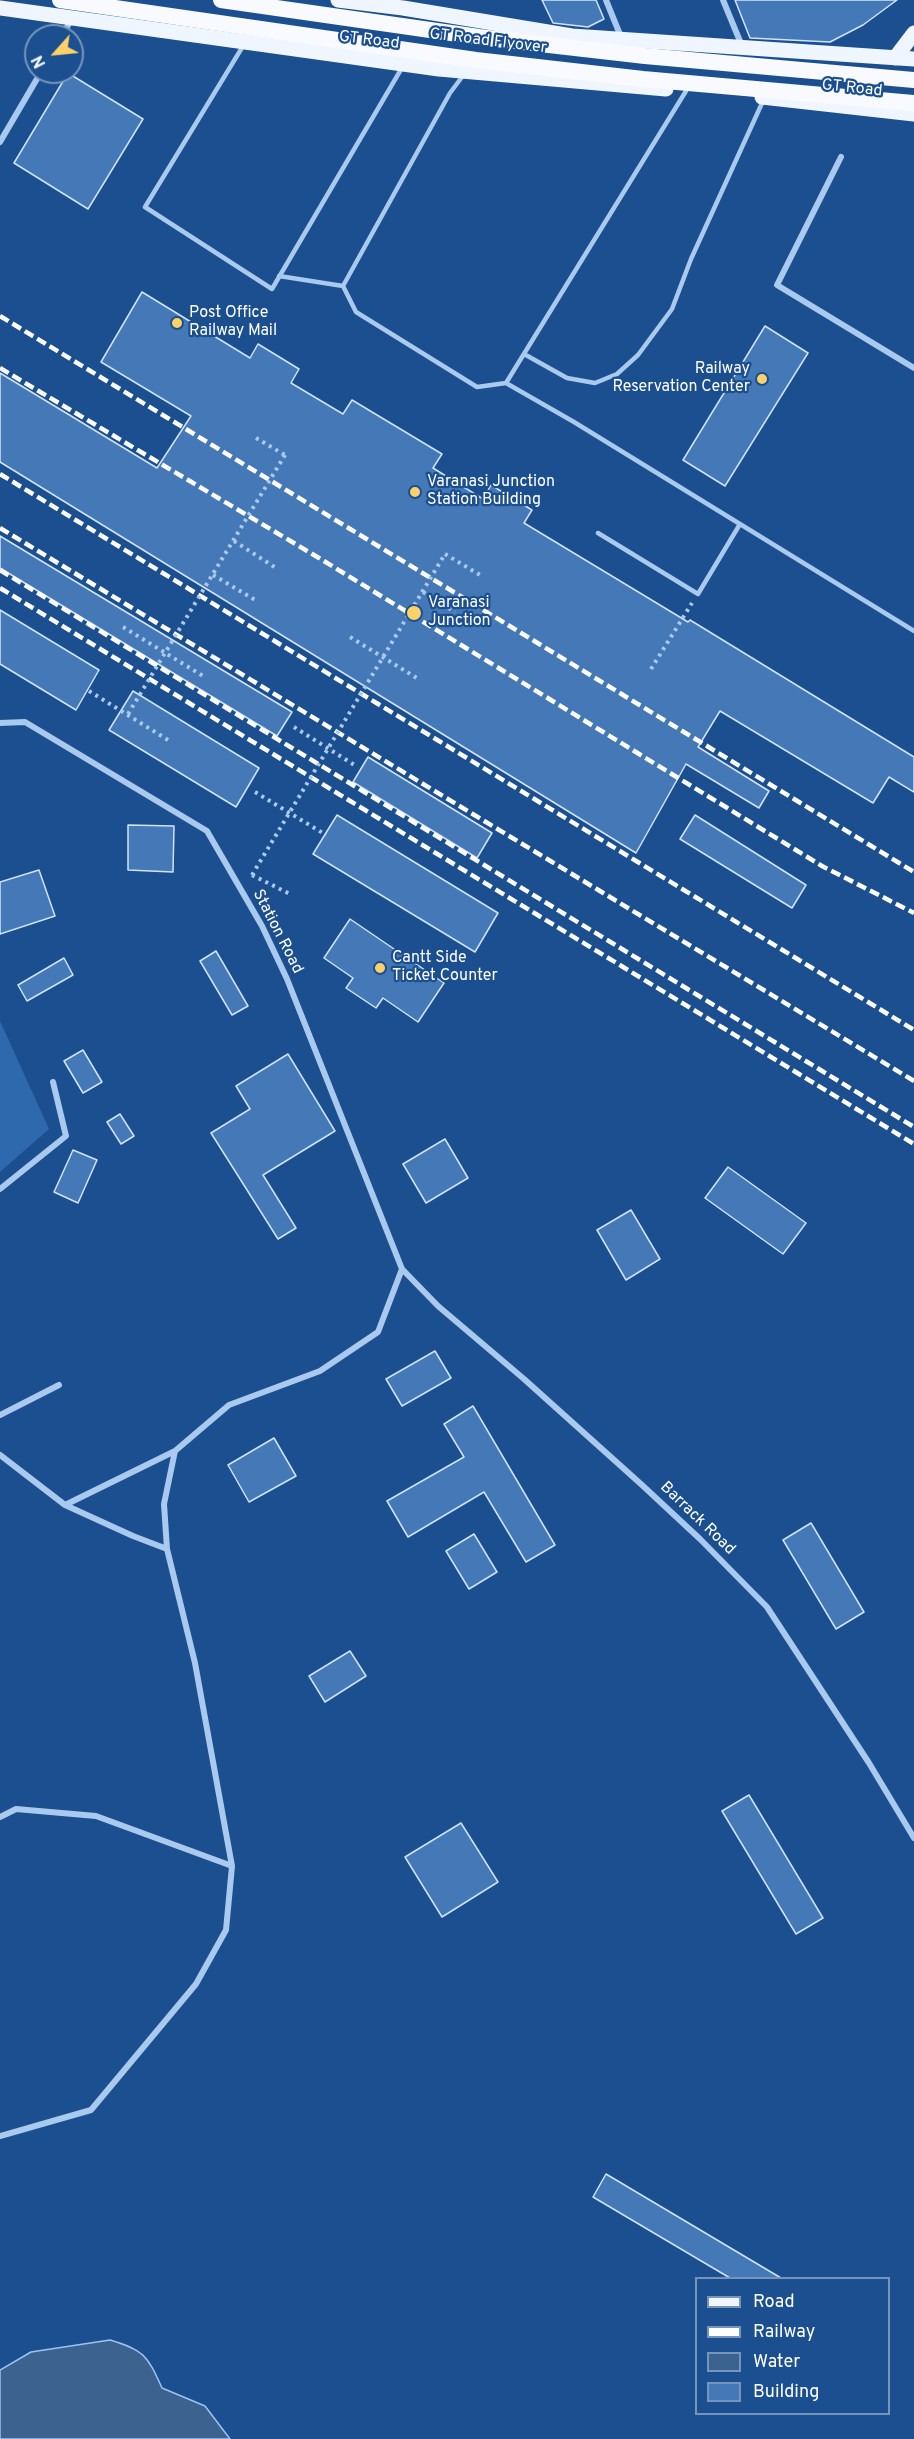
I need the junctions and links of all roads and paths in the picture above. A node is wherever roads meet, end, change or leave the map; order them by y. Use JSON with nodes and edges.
{"nodes":[{"id":1,"x":60,"y":0,"type":"edge"},
{"id":2,"x":221,"y":0,"type":"edge"},
{"id":3,"x":338,"y":0,"type":"edge"},
{"id":4,"x":606,"y":0,"type":"edge"},
{"id":5,"x":723,"y":0,"type":"edge"},
{"id":6,"x":403,"y":4,"type":"edge"},
{"id":7,"x":0,"y":8,"type":"edge"},
{"id":8,"x":72,"y":18,"type":"junction"},
{"id":9,"x":69,"y":24,"type":"edge"},
{"id":10,"x":914,"y":33,"type":"edge"},
{"id":11,"x":623,"y":40,"type":"junction"},
{"id":12,"x":245,"y":43,"type":"junction"},
{"id":13,"x":743,"y":49,"type":"junction"},
{"id":14,"x":895,"y":58,"type":"junction"},
{"id":15,"x":914,"y":59,"type":"edge"},
{"id":16,"x":404,"y":64,"type":"junction"},
{"id":17,"x":466,"y":72,"type":"junction"},
{"id":18,"x":914,"y":80,"type":"edge"},
{"id":19,"x":33,"y":84,"type":"edge"},
{"id":20,"x":686,"y":91,"type":"junction"},
{"id":21,"x":765,"y":98,"type":"junction"},
{"id":22,"x":914,"y":103,"type":"edge"},
{"id":23,"x":914,"y":114,"type":"edge"},
{"id":24,"x":0,"y":141,"type":"edge"},
{"id":25,"x":841,"y":157,"type":"dead end"},
{"id":26,"x":279,"y":276,"type":"junction"},
{"id":27,"x":343,"y":286,"type":"junction"},
{"id":28,"x":524,"y":354,"type":"junction"},
{"id":29,"x":914,"y":368,"type":"edge"},
{"id":30,"x":506,"y":383,"type":"junction"},
{"id":31,"x":256,"y":438,"type":"dead end"},
{"id":32,"x":740,"y":524,"type":"junction"},
{"id":33,"x":598,"y":533,"type":"dead end"},
{"id":34,"x":234,"y":541,"type":"junction"},
{"id":35,"x":276,"y":568,"type":"dead end"},
{"id":36,"x":213,"y":575,"type":"junction"},
{"id":37,"x":480,"y":576,"type":"dead end"},
{"id":38,"x":423,"y":592,"type":"junction"},
{"id":39,"x":698,"y":594,"type":"junction"},
{"id":40,"x":257,"y":601,"type":"dead end"},
{"id":41,"x":455,"y":612,"type":"dead end"},
{"id":42,"x":123,"y":627,"type":"dead end"},
{"id":43,"x":914,"y":631,"type":"edge"},
{"id":44,"x":350,"y":636,"type":"dead end"},
{"id":45,"x":166,"y":653,"type":"junction"},
{"id":46,"x":383,"y":657,"type":"junction"},
{"id":47,"x":651,"y":669,"type":"dead end"},
{"id":48,"x":203,"y":676,"type":"dead end"},
{"id":49,"x":420,"y":680,"type":"dead end"},
{"id":50,"x":90,"y":691,"type":"dead end"},
{"id":51,"x":128,"y":714,"type":"junction"},
{"id":52,"x":0,"y":723,"type":"edge"},
{"id":53,"x":294,"y":727,"type":"dead end"},
{"id":54,"x":168,"y":740,"type":"dead end"},
{"id":55,"x":328,"y":749,"type":"junction"},
{"id":56,"x":356,"y":766,"type":"dead end"},
{"id":57,"x":255,"y":792,"type":"dead end"},
{"id":58,"x":290,"y":813,"type":"junction"},
{"id":59,"x":326,"y":835,"type":"dead end"},
{"id":60,"x":290,"y":894,"type":"dead end"},
{"id":61,"x":54,"y":1082,"type":"dead end"},
{"id":62,"x":0,"y":1189,"type":"edge"},
{"id":63,"x":402,"y":1269,"type":"junction"},
{"id":64,"x":59,"y":1385,"type":"dead end"},
{"id":65,"x":0,"y":1415,"type":"edge"},
{"id":66,"x":175,"y":1451,"type":"junction"},
{"id":67,"x":0,"y":1455,"type":"edge"},
{"id":68,"x":65,"y":1505,"type":"junction"},
{"id":69,"x":167,"y":1549,"type":"junction"},
{"id":70,"x":0,"y":1817,"type":"edge"},
{"id":71,"x":914,"y":1838,"type":"edge"},
{"id":72,"x":232,"y":1866,"type":"junction"},
{"id":73,"x":0,"y":2136,"type":"edge"}],
"edges":[{"from":1,"to":22,"type":"highway","name":"GT Road Flyover"},
{"from":2,"to":18,"type":"highway","name":"GT Road Flyover"},
{"from":3,"to":6,"type":"main road","name":"GT Road"},
{"from":4,"to":11,"type":"street"},
{"from":5,"to":13,"type":"street"},
{"from":6,"to":11,"type":"main road","name":"GT Road"},
{"from":7,"to":8,"type":"main road","name":"GT Road"},
{"from":8,"to":9,"type":"street"},
{"from":8,"to":12,"type":"main road","name":"GT Road"},
{"from":10,"to":14,"type":"main road"},
{"from":11,"to":13,"type":"main road","name":"GT Road"},
{"from":12,"to":16,"type":"main road","name":"GT Road"},
{"from":12,"to":26,"type":"lane"},
{"from":13,"to":14,"type":"main road","name":"GT Road"},
{"from":14,"to":15,"type":"main road","name":"GT Road"},
{"from":16,"to":17,"type":"main road","name":"GT Road"},
{"from":16,"to":26,"type":"lane"},
{"from":17,"to":20,"type":"main road","name":"GT Road"},
{"from":17,"to":27,"type":"lane"},
{"from":19,"to":24,"type":"street"},
{"from":20,"to":21,"type":"main road","name":"GT Road"},
{"from":20,"to":28,"type":"lane"},
{"from":21,"to":23,"type":"main road","name":"GT Road"},
{"from":21,"to":28,"type":"lane"},
{"from":25,"to":29,"type":"street"},
{"from":26,"to":27,"type":"lane"},
{"from":27,"to":30,"type":"lane"},
{"from":28,"to":30,"type":"lane"},
{"from":30,"to":32,"type":"lane"},
{"from":31,"to":34,"type":"path","bridge":true},
{"from":32,"to":39,"type":"lane"},
{"from":32,"to":43,"type":"lane"},
{"from":33,"to":39,"type":"lane"},
{"from":34,"to":35,"type":"path"},
{"from":34,"to":36,"type":"path","bridge":true},
{"from":36,"to":40,"type":"path"},
{"from":36,"to":45,"type":"path","bridge":true},
{"from":37,"to":38,"type":"path","bridge":true},
{"from":38,"to":41,"type":"path"},
{"from":38,"to":46,"type":"path","bridge":true},
{"from":39,"to":47,"type":"path"},
{"from":42,"to":45,"type":"path"},
{"from":44,"to":46,"type":"path"},
{"from":45,"to":48,"type":"path"},
{"from":45,"to":51,"type":"path","bridge":true},
{"from":46,"to":49,"type":"path"},
{"from":46,"to":55,"type":"path","bridge":true},
{"from":50,"to":51,"type":"path"},
{"from":51,"to":54,"type":"path"},
{"from":52,"to":63,"type":"street","name":"Station Road"},
{"from":53,"to":55,"type":"path"},
{"from":55,"to":56,"type":"path"},
{"from":55,"to":58,"type":"path","bridge":true},
{"from":57,"to":58,"type":"path"},
{"from":58,"to":59,"type":"path"},
{"from":58,"to":60,"type":"path","bridge":true},
{"from":61,"to":62,"type":"street"},
{"from":63,"to":66,"type":"street"},
{"from":63,"to":71,"type":"street","name":"Barrack Road"},
{"from":64,"to":65,"type":"street"},
{"from":66,"to":68,"type":"street"},
{"from":66,"to":69,"type":"street"},
{"from":67,"to":68,"type":"street"},
{"from":68,"to":69,"type":"street"},
{"from":69,"to":72,"type":"street"},
{"from":70,"to":72,"type":"street"},
{"from":72,"to":73,"type":"street"}]}
